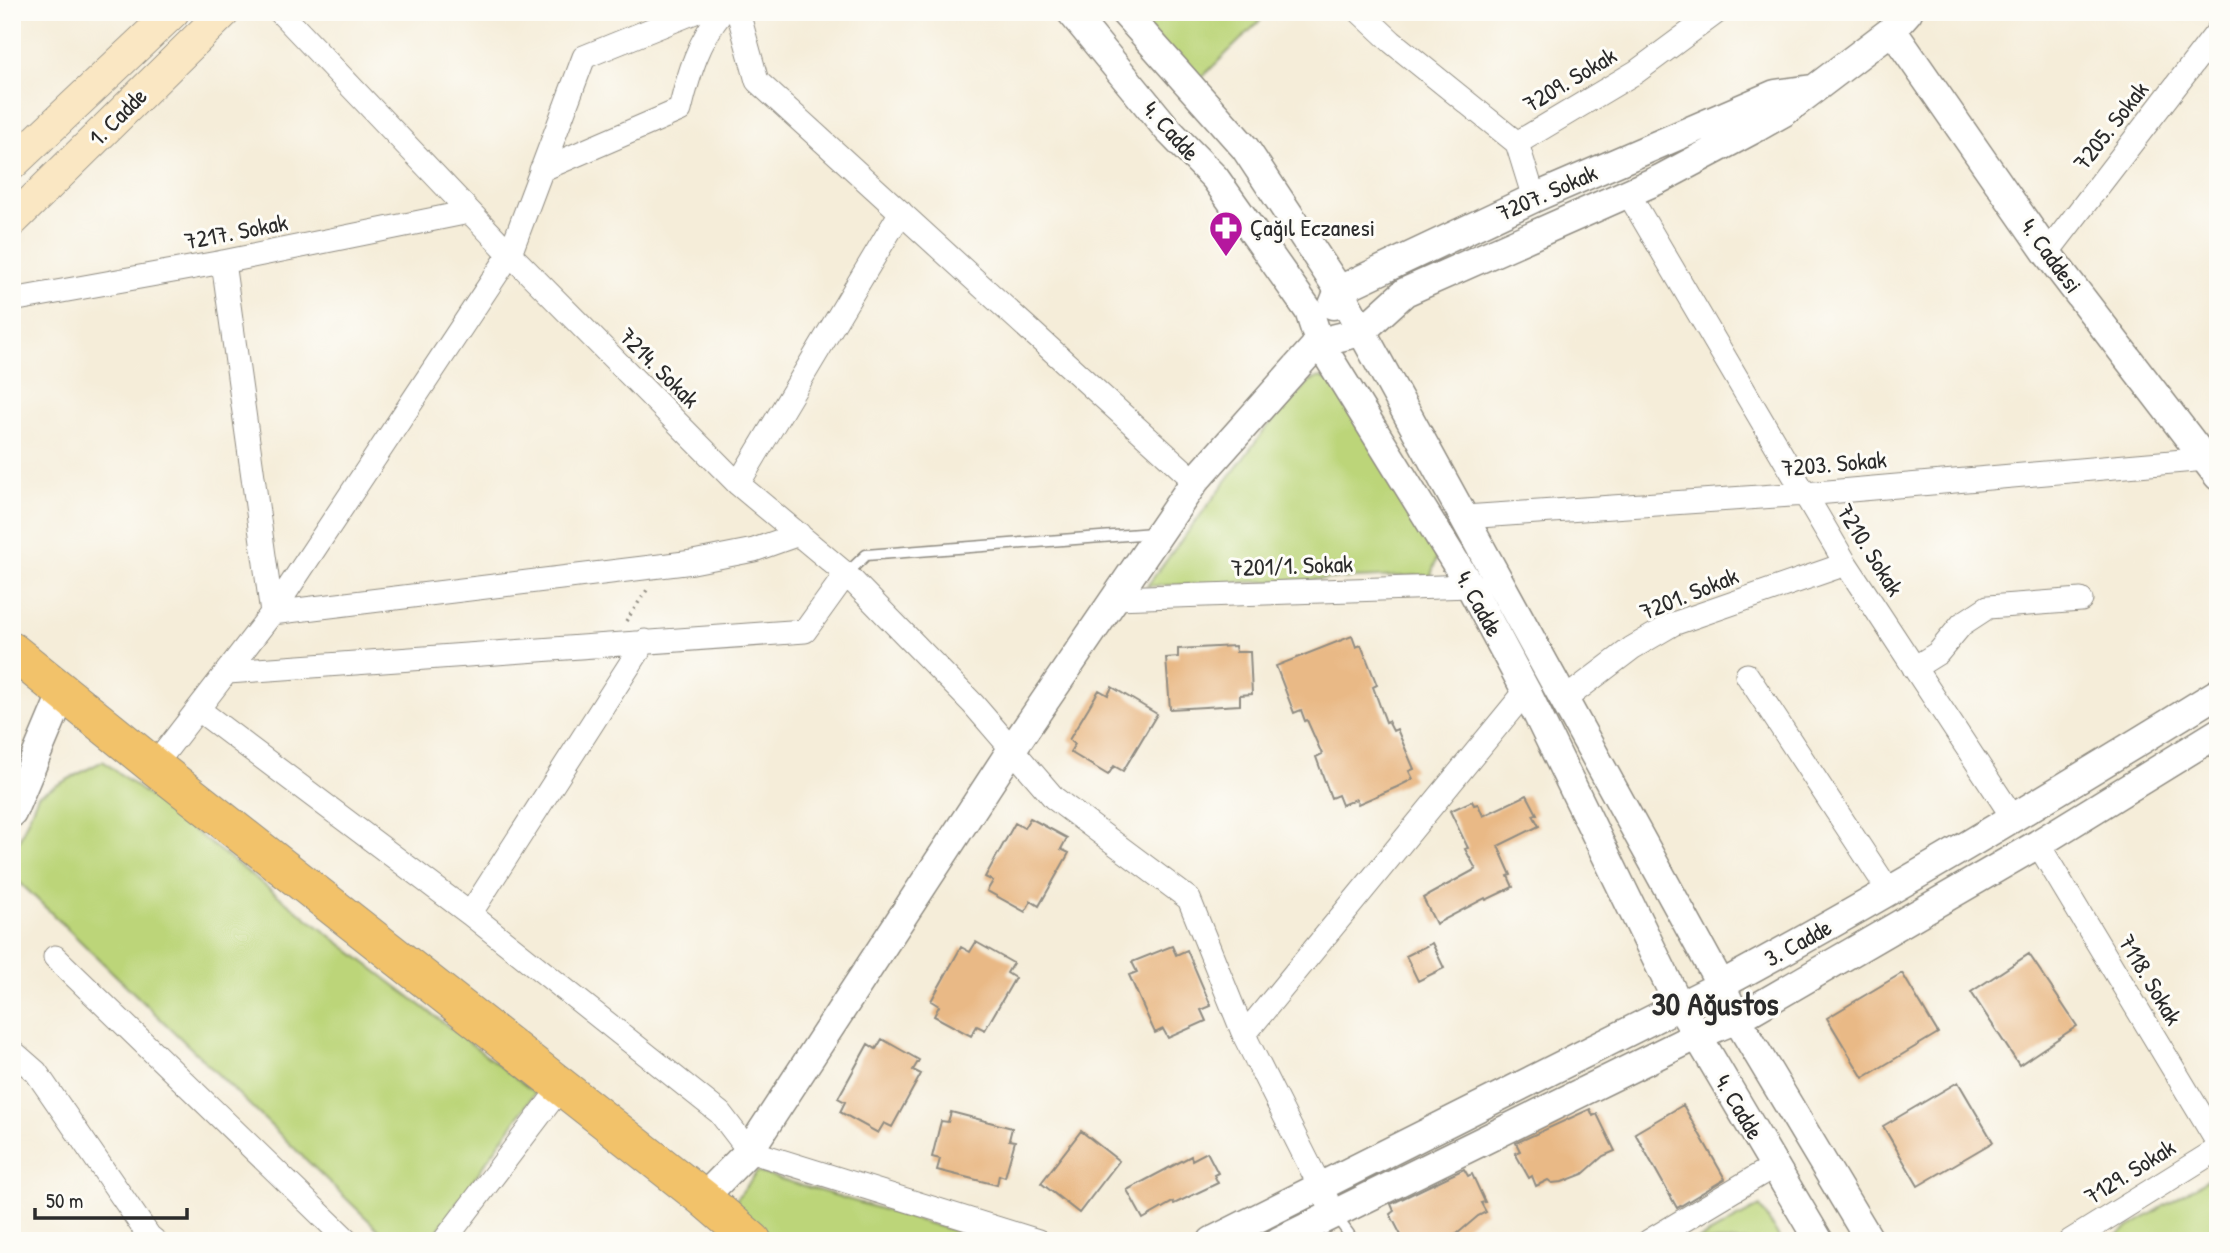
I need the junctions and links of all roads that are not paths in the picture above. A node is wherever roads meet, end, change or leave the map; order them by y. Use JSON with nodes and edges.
{"nodes":[{"id":1,"x":173,"y":12,"type":"edge"},
{"id":2,"x":224,"y":12,"type":"edge"},
{"id":3,"x":280,"y":12,"type":"edge"},
{"id":4,"x":695,"y":12,"type":"edge"},
{"id":5,"x":722,"y":12,"type":"edge"},
{"id":6,"x":738,"y":12,"type":"edge"},
{"id":7,"x":1071,"y":12,"type":"edge"},
{"id":8,"x":1124,"y":12,"type":"edge"},
{"id":9,"x":1360,"y":12,"type":"edge"},
{"id":10,"x":1717,"y":12,"type":"edge"},
{"id":11,"x":1900,"y":21,"type":"edge"},
{"id":12,"x":2217,"y":33,"type":"edge"},
{"id":13,"x":1812,"y":89,"type":"junction"},
{"id":14,"x":1517,"y":143,"type":"junction"},
{"id":15,"x":12,"y":164,"type":"edge"},
{"id":16,"x":541,"y":170,"type":"junction"},
{"id":17,"x":1628,"y":193,"type":"junction"},
{"id":18,"x":1534,"y":198,"type":"junction"},
{"id":19,"x":469,"y":212,"type":"junction"},
{"id":20,"x":901,"y":212,"type":"junction"},
{"id":21,"x":12,"y":221,"type":"edge"},
{"id":22,"x":2047,"y":253,"type":"junction"},
{"id":23,"x":510,"y":254,"type":"junction"},
{"id":24,"x":223,"y":262,"type":"junction"},
{"id":25,"x":1339,"y":290,"type":"junction"},
{"id":26,"x":12,"y":300,"type":"edge"},
{"id":27,"x":1361,"y":332,"type":"junction"},
{"id":28,"x":1319,"y":342,"type":"junction"},
{"id":29,"x":2214,"y":464,"type":"edge"},
{"id":30,"x":1195,"y":481,"type":"junction"},
{"id":31,"x":738,"y":484,"type":"junction"},
{"id":32,"x":1805,"y":494,"type":"junction"},
{"id":33,"x":1465,"y":517,"type":"junction"},
{"id":34,"x":1160,"y":532,"type":"junction"},
{"id":35,"x":799,"y":534,"type":"junction"},
{"id":36,"x":1846,"y":564,"type":"junction"},
{"id":37,"x":846,"y":573,"type":"junction"},
{"id":38,"x":1470,"y":586,"type":"junction"},
{"id":39,"x":1115,"y":598,"type":"junction"},
{"id":40,"x":2081,"y":600,"type":"dead end"},
{"id":41,"x":272,"y":613,"type":"junction"},
{"id":42,"x":645,"y":641,"type":"junction"},
{"id":43,"x":12,"y":651,"type":"edge"},
{"id":44,"x":1914,"y":668,"type":"junction"},
{"id":45,"x":228,"y":672,"type":"junction"},
{"id":46,"x":1747,"y":675,"type":"dead end"},
{"id":47,"x":1526,"y":691,"type":"junction"},
{"id":48,"x":63,"y":692,"type":"junction"},
{"id":49,"x":2218,"y":693,"type":"edge"},
{"id":50,"x":1565,"y":699,"type":"junction"},
{"id":51,"x":199,"y":710,"type":"junction"},
{"id":52,"x":2218,"y":733,"type":"edge"},
{"id":53,"x":1012,"y":749,"type":"junction"},
{"id":54,"x":154,"y":766,"type":"junction"},
{"id":55,"x":12,"y":813,"type":"edge"},
{"id":56,"x":2014,"y":819,"type":"junction"},
{"id":57,"x":2038,"y":844,"type":"junction"},
{"id":58,"x":1889,"y":891,"type":"junction"},
{"id":59,"x":470,"y":914,"type":"junction"},
{"id":60,"x":55,"y":957,"type":"dead end"},
{"id":61,"x":1721,"y":985,"type":"junction"},
{"id":62,"x":1680,"y":1006,"type":"junction"},
{"id":63,"x":1737,"y":1019,"type":"junction"},
{"id":64,"x":1244,"y":1035,"type":"junction"},
{"id":65,"x":1696,"y":1036,"type":"junction"},
{"id":66,"x":12,"y":1051,"type":"edge"},
{"id":67,"x":561,"y":1087,"type":"junction"},
{"id":68,"x":2218,"y":1143,"type":"edge"},
{"id":69,"x":2218,"y":1149,"type":"edge"},
{"id":70,"x":749,"y":1152,"type":"junction"},
{"id":71,"x":1774,"y":1166,"type":"junction"},
{"id":72,"x":1319,"y":1186,"type":"junction"},
{"id":73,"x":703,"y":1198,"type":"junction"},
{"id":74,"x":1334,"y":1214,"type":"junction"},
{"id":75,"x":151,"y":1239,"type":"edge"},
{"id":76,"x":348,"y":1241,"type":"edge"},
{"id":77,"x":444,"y":1241,"type":"edge"},
{"id":78,"x":753,"y":1241,"type":"edge"},
{"id":79,"x":1038,"y":1241,"type":"edge"},
{"id":80,"x":1212,"y":1241,"type":"edge"},
{"id":81,"x":1279,"y":1241,"type":"edge"},
{"id":82,"x":1354,"y":1241,"type":"edge"},
{"id":83,"x":1649,"y":1241,"type":"edge"},
{"id":84,"x":1818,"y":1241,"type":"edge"},
{"id":85,"x":1870,"y":1241,"type":"edge"},
{"id":86,"x":2070,"y":1241,"type":"edge"}],
"edges":[{"from":1,"to":15,"type":"main road","name":"1. Cadde"},
{"from":2,"to":21,"type":"main road","name":"1. Cadde"},
{"from":3,"to":19,"type":"street","name":"7214. Sokak"},
{"from":4,"to":16,"type":"street"},
{"from":5,"to":16,"type":"street"},
{"from":6,"to":20,"type":"street"},
{"from":7,"to":28,"type":"street","name":"4. Cadde"},
{"from":8,"to":25,"type":"street","name":"4. Cadde"},
{"from":9,"to":14,"type":"street"},
{"from":10,"to":14,"type":"street","name":"7209. Sokak"},
{"from":11,"to":13,"type":"street","name":"7207. Sokak"},
{"from":11,"to":22,"type":"street","name":"4. Caddesi"},
{"from":12,"to":22,"type":"street","name":"7205. Sokak"},
{"from":13,"to":17,"type":"street","name":"7207. Sokak"},
{"from":13,"to":18,"type":"street","name":"7207. Sokak"},
{"from":14,"to":18,"type":"street"},
{"from":16,"to":23,"type":"street"},
{"from":17,"to":27,"type":"street","name":"7207. Sokak"},
{"from":17,"to":32,"type":"street","name":"7210. Sokak"},
{"from":18,"to":25,"type":"street","name":"7207. Sokak"},
{"from":19,"to":23,"type":"street","name":"7214. Sokak"},
{"from":19,"to":24,"type":"street","name":"7217. Sokak"},
{"from":20,"to":30,"type":"street"},
{"from":20,"to":31,"type":"street"},
{"from":22,"to":29,"type":"street","name":"4. Caddesi"},
{"from":23,"to":31,"type":"street","name":"7214. Sokak"},
{"from":23,"to":41,"type":"street"},
{"from":24,"to":26,"type":"street","name":"7217. Sokak"},
{"from":24,"to":41,"type":"street"},
{"from":25,"to":27,"type":"street","name":"4. Cadde"},
{"from":25,"to":28,"type":"street"},
{"from":27,"to":28,"type":"street"},
{"from":27,"to":33,"type":"street","name":"4. Cadde"},
{"from":28,"to":30,"type":"street"},
{"from":28,"to":38,"type":"street","name":"4. Cadde"},
{"from":29,"to":32,"type":"street","name":"7203. Sokak"},
{"from":30,"to":34,"type":"street"},
{"from":31,"to":35,"type":"street","name":"7214. Sokak"},
{"from":32,"to":33,"type":"street","name":"7203. Sokak"},
{"from":32,"to":36,"type":"street","name":"7210. Sokak"},
{"from":33,"to":50,"type":"street","name":"4. Cadde"},
{"from":34,"to":37,"type":"lane"},
{"from":34,"to":39,"type":"street"},
{"from":35,"to":37,"type":"street","name":"7214. Sokak"},
{"from":35,"to":41,"type":"street"},
{"from":36,"to":44,"type":"street","name":"7210. Sokak"},
{"from":36,"to":50,"type":"street","name":"7201. Sokak"},
{"from":37,"to":42,"type":"street"},
{"from":37,"to":53,"type":"street","name":"7214. Sokak"},
{"from":38,"to":39,"type":"street","name":"7201/1. Sokak"},
{"from":38,"to":47,"type":"street","name":"4. Cadde"},
{"from":39,"to":53,"type":"street"},
{"from":40,"to":44,"type":"street"},
{"from":41,"to":45,"type":"street"},
{"from":42,"to":45,"type":"street"},
{"from":42,"to":59,"type":"street"},
{"from":43,"to":48,"type":"main road"},
{"from":44,"to":56,"type":"street","name":"7210. Sokak"},
{"from":45,"to":51,"type":"street"},
{"from":46,"to":58,"type":"street"},
{"from":47,"to":62,"type":"street","name":"4. Cadde"},
{"from":47,"to":64,"type":"street"},
{"from":48,"to":54,"type":"main road"},
{"from":48,"to":55,"type":"street"},
{"from":49,"to":56,"type":"street","name":"3. Cadde"},
{"from":50,"to":61,"type":"street","name":"4. Cadde"},
{"from":51,"to":54,"type":"street"},
{"from":51,"to":59,"type":"street"},
{"from":52,"to":57,"type":"street","name":"3. Cadde"},
{"from":53,"to":64,"type":"street","name":"7214. Sokak"},
{"from":53,"to":70,"type":"street"},
{"from":54,"to":67,"type":"main road"},
{"from":56,"to":58,"type":"street","name":"3. Cadde"},
{"from":57,"to":63,"type":"street","name":"3. Cadde"},
{"from":57,"to":68,"type":"street","name":"7118. Sokak"},
{"from":58,"to":61,"type":"street","name":"3. Cadde"},
{"from":59,"to":70,"type":"street"},
{"from":60,"to":76,"type":"street"},
{"from":61,"to":62,"type":"street","name":"3. Cadde"},
{"from":61,"to":63,"type":"street","name":"4. Cadde"},
{"from":62,"to":65,"type":"street","name":"4. Cadde"},
{"from":62,"to":72,"type":"street","name":"3. Cadde"},
{"from":63,"to":65,"type":"street","name":"3. Cadde"},
{"from":63,"to":85,"type":"street","name":"4. Cadde"},
{"from":64,"to":72,"type":"street","name":"7214. Sokak"},
{"from":65,"to":71,"type":"street","name":"4. Cadde"},
{"from":65,"to":74,"type":"street","name":"3. Cadde"},
{"from":66,"to":75,"type":"street"},
{"from":67,"to":73,"type":"main road"},
{"from":67,"to":77,"type":"street"},
{"from":69,"to":86,"type":"street","name":"7129. Sokak"},
{"from":70,"to":73,"type":"street"},
{"from":70,"to":79,"type":"street"},
{"from":71,"to":83,"type":"street"},
{"from":71,"to":84,"type":"street","name":"4. Cadde"},
{"from":72,"to":74,"type":"street","name":"7214. Sokak"},
{"from":72,"to":80,"type":"street","name":"3. Cadde"},
{"from":73,"to":78,"type":"main road"},
{"from":74,"to":81,"type":"street","name":"3. Cadde"},
{"from":74,"to":82,"type":"lane"}]}
